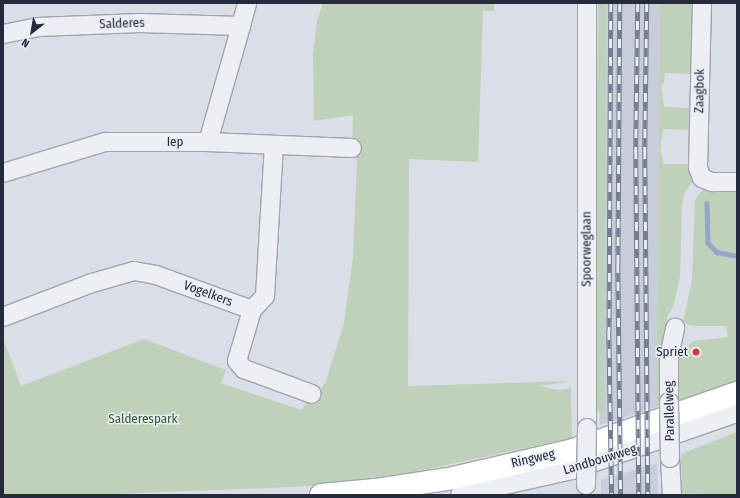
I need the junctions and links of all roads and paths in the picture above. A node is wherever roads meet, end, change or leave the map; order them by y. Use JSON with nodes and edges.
{"nodes":[{"id":1,"x":247,"y":3,"type":"edge"},
{"id":2,"x":587,"y":3,"type":"edge"},
{"id":3,"x":702,"y":3,"type":"edge"},
{"id":4,"x":241,"y":26,"type":"junction"},
{"id":5,"x":3,"y":34,"type":"edge"},
{"id":6,"x":208,"y":142,"type":"junction"},
{"id":7,"x":274,"y":145,"type":"junction"},
{"id":8,"x":352,"y":148,"type":"dead end"},
{"id":9,"x":3,"y":173,"type":"edge"},
{"id":10,"x":737,"y":182,"type":"edge"},
{"id":11,"x":252,"y":310,"type":"junction"},
{"id":12,"x":3,"y":317,"type":"edge"},
{"id":13,"x":675,"y":328,"type":"dead end"},
{"id":14,"x":737,"y":393,"type":"edge"},
{"id":15,"x":312,"y":394,"type":"dead end"},
{"id":16,"x":737,"y":413,"type":"edge"},
{"id":17,"x":586,"y":490,"type":"edge"},
{"id":18,"x":321,"y":495,"type":"edge"},
{"id":19,"x":460,"y":495,"type":"edge"},
{"id":20,"x":672,"y":495,"type":"edge"}],
"edges":[{"from":1,"to":4,"type":"street"},
{"from":2,"to":17,"type":"street","name":"Spoorweglaan","bridge":true},
{"from":3,"to":10,"type":"street","name":"Zaagbok"},
{"from":4,"to":5,"type":"street","name":"Salderes"},
{"from":4,"to":6,"type":"street"},
{"from":6,"to":7,"type":"street","name":"Iep"},
{"from":6,"to":9,"type":"street","name":"Iep"},
{"from":7,"to":8,"type":"street","name":"Iep"},
{"from":7,"to":11,"type":"street"},
{"from":11,"to":12,"type":"street","name":"Vogelkers"},
{"from":11,"to":15,"type":"street"},
{"from":13,"to":20,"type":"street","name":"Parallelweg","bridge":true},
{"from":14,"to":18,"type":"main road","name":"Ringweg"},
{"from":16,"to":19,"type":"street","name":"Landbouwweg"}]}
